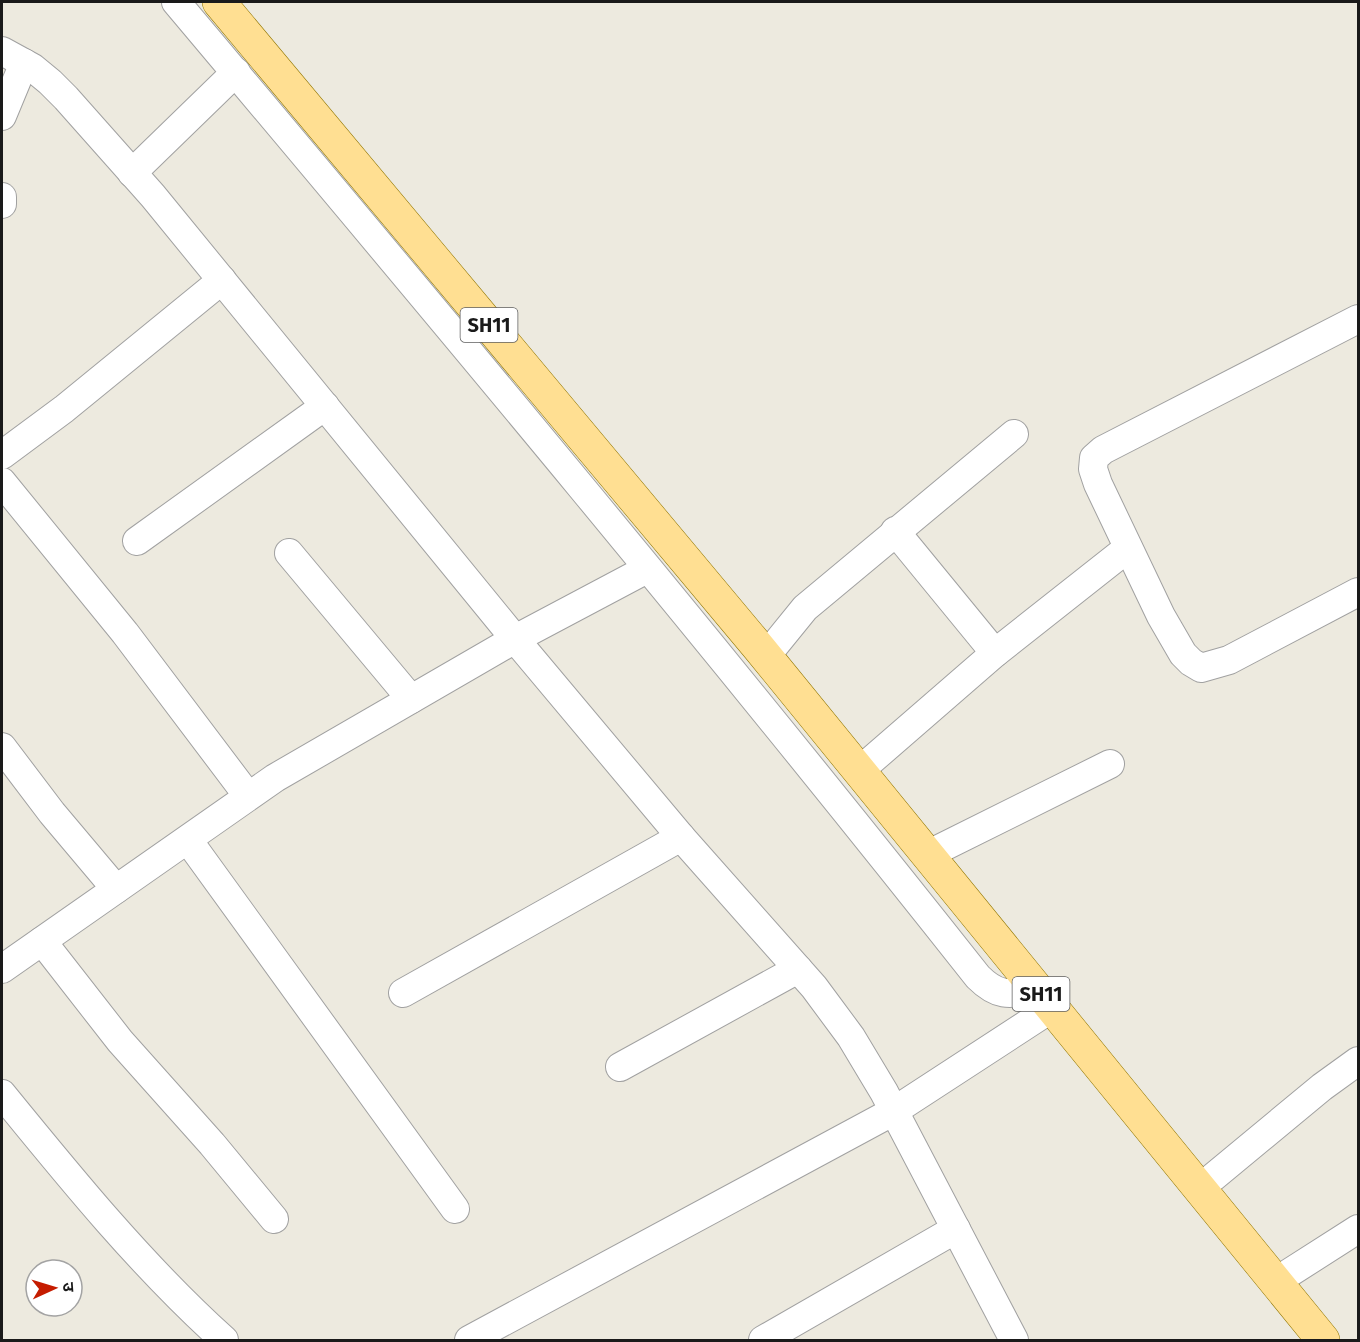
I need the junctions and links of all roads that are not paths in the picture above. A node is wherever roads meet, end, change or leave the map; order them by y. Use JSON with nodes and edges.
{"nodes":[{"id":1,"x":176,"y":2,"type":"edge"},
{"id":2,"x":219,"y":2,"type":"edge"},
{"id":3,"x":13,"y":57,"type":"edge"},
{"id":4,"x":236,"y":72,"type":"junction"},
{"id":5,"x":2,"y":116,"type":"edge"},
{"id":6,"x":132,"y":173,"type":"junction"},
{"id":7,"x":2,"y":197,"type":"edge"},
{"id":8,"x":2,"y":204,"type":"edge"},
{"id":9,"x":222,"y":280,"type":"junction"},
{"id":10,"x":1359,"y":319,"type":"edge"},
{"id":11,"x":325,"y":405,"type":"junction"},
{"id":12,"x":1014,"y":434,"type":"dead end"},
{"id":13,"x":2,"y":455,"type":"edge"},
{"id":14,"x":2,"y":482,"type":"edge"},
{"id":15,"x":895,"y":531,"type":"junction"},
{"id":16,"x":137,"y":541,"type":"dead end"},
{"id":17,"x":1128,"y":548,"type":"junction"},
{"id":18,"x":290,"y":553,"type":"dead end"},
{"id":19,"x":647,"y":569,"type":"junction"},
{"id":20,"x":1359,"y":592,"type":"edge"},
{"id":21,"x":515,"y":639,"type":"junction"},
{"id":22,"x":763,"y":652,"type":"junction"},
{"id":23,"x":994,"y":653,"type":"junction"},
{"id":24,"x":411,"y":699,"type":"junction"},
{"id":25,"x":2,"y":747,"type":"edge"},
{"id":26,"x":1110,"y":764,"type":"dead end"},
{"id":27,"x":2,"y":769,"type":"edge"},
{"id":28,"x":859,"y":771,"type":"junction"},
{"id":29,"x":29,"y":783,"type":"junction"},
{"id":30,"x":248,"y":796,"type":"junction"},
{"id":31,"x":681,"y":837,"type":"junction"},
{"id":32,"x":188,"y":840,"type":"junction"},
{"id":33,"x":927,"y":855,"type":"junction"},
{"id":34,"x":116,"y":889,"type":"junction"},
{"id":35,"x":42,"y":941,"type":"junction"},
{"id":36,"x":2,"y":969,"type":"edge"},
{"id":37,"x":798,"y":969,"type":"junction"},
{"id":38,"x":403,"y":993,"type":"dead end"},
{"id":39,"x":1044,"y":998,"type":"junction"},
{"id":40,"x":1359,"y":1061,"type":"edge"},
{"id":41,"x":620,"y":1067,"type":"dead end"},
{"id":42,"x":2,"y":1094,"type":"edge"},
{"id":43,"x":894,"y":1111,"type":"junction"},
{"id":44,"x":1200,"y":1188,"type":"junction"},
{"id":45,"x":455,"y":1209,"type":"dead end"},
{"id":46,"x":274,"y":1219,"type":"dead end"},
{"id":47,"x":956,"y":1228,"type":"junction"},
{"id":48,"x":1359,"y":1229,"type":"edge"},
{"id":49,"x":1275,"y":1282,"type":"junction"},
{"id":50,"x":224,"y":1341,"type":"edge"},
{"id":51,"x":469,"y":1341,"type":"edge"},
{"id":52,"x":763,"y":1341,"type":"edge"},
{"id":53,"x":1014,"y":1341,"type":"edge"},
{"id":54,"x":1323,"y":1341,"type":"edge"}],
"edges":[{"from":1,"to":4,"type":"street"},
{"from":2,"to":22,"type":"main road","number":"SH11"},
{"from":3,"to":5,"type":"street"},
{"from":3,"to":6,"type":"street"},
{"from":4,"to":6,"type":"street"},
{"from":4,"to":19,"type":"street"},
{"from":6,"to":9,"type":"street"},
{"from":7,"to":8,"type":"street"},
{"from":9,"to":11,"type":"street"},
{"from":9,"to":13,"type":"street"},
{"from":10,"to":17,"type":"street"},
{"from":11,"to":16,"type":"street"},
{"from":11,"to":21,"type":"street"},
{"from":12,"to":15,"type":"street"},
{"from":14,"to":30,"type":"street"},
{"from":15,"to":22,"type":"street"},
{"from":15,"to":23,"type":"street"},
{"from":17,"to":20,"type":"street"},
{"from":17,"to":23,"type":"street"},
{"from":18,"to":24,"type":"street"},
{"from":19,"to":21,"type":"street"},
{"from":19,"to":39,"type":"street"},
{"from":21,"to":24,"type":"street"},
{"from":21,"to":31,"type":"street"},
{"from":22,"to":28,"type":"main road","number":"SH11"},
{"from":23,"to":28,"type":"street"},
{"from":24,"to":30,"type":"street"},
{"from":25,"to":29,"type":"street"},
{"from":26,"to":33,"type":"street"},
{"from":27,"to":29,"type":"street"},
{"from":28,"to":33,"type":"main road","number":"SH11"},
{"from":29,"to":34,"type":"street"},
{"from":30,"to":32,"type":"street"},
{"from":31,"to":37,"type":"street"},
{"from":31,"to":38,"type":"street"},
{"from":32,"to":34,"type":"street"},
{"from":32,"to":45,"type":"street"},
{"from":33,"to":39,"type":"main road","number":"SH11"},
{"from":34,"to":35,"type":"street"},
{"from":35,"to":36,"type":"street"},
{"from":35,"to":46,"type":"street"},
{"from":37,"to":41,"type":"street"},
{"from":37,"to":43,"type":"street"},
{"from":39,"to":43,"type":"street"},
{"from":39,"to":44,"type":"main road","number":"SH11"},
{"from":40,"to":44,"type":"street"},
{"from":42,"to":50,"type":"street"},
{"from":43,"to":47,"type":"street"},
{"from":43,"to":51,"type":"street"},
{"from":44,"to":49,"type":"main road","number":"SH11"},
{"from":47,"to":52,"type":"street"},
{"from":47,"to":53,"type":"street"},
{"from":48,"to":49,"type":"street"},
{"from":49,"to":54,"type":"main road","number":"SH11"}]}
